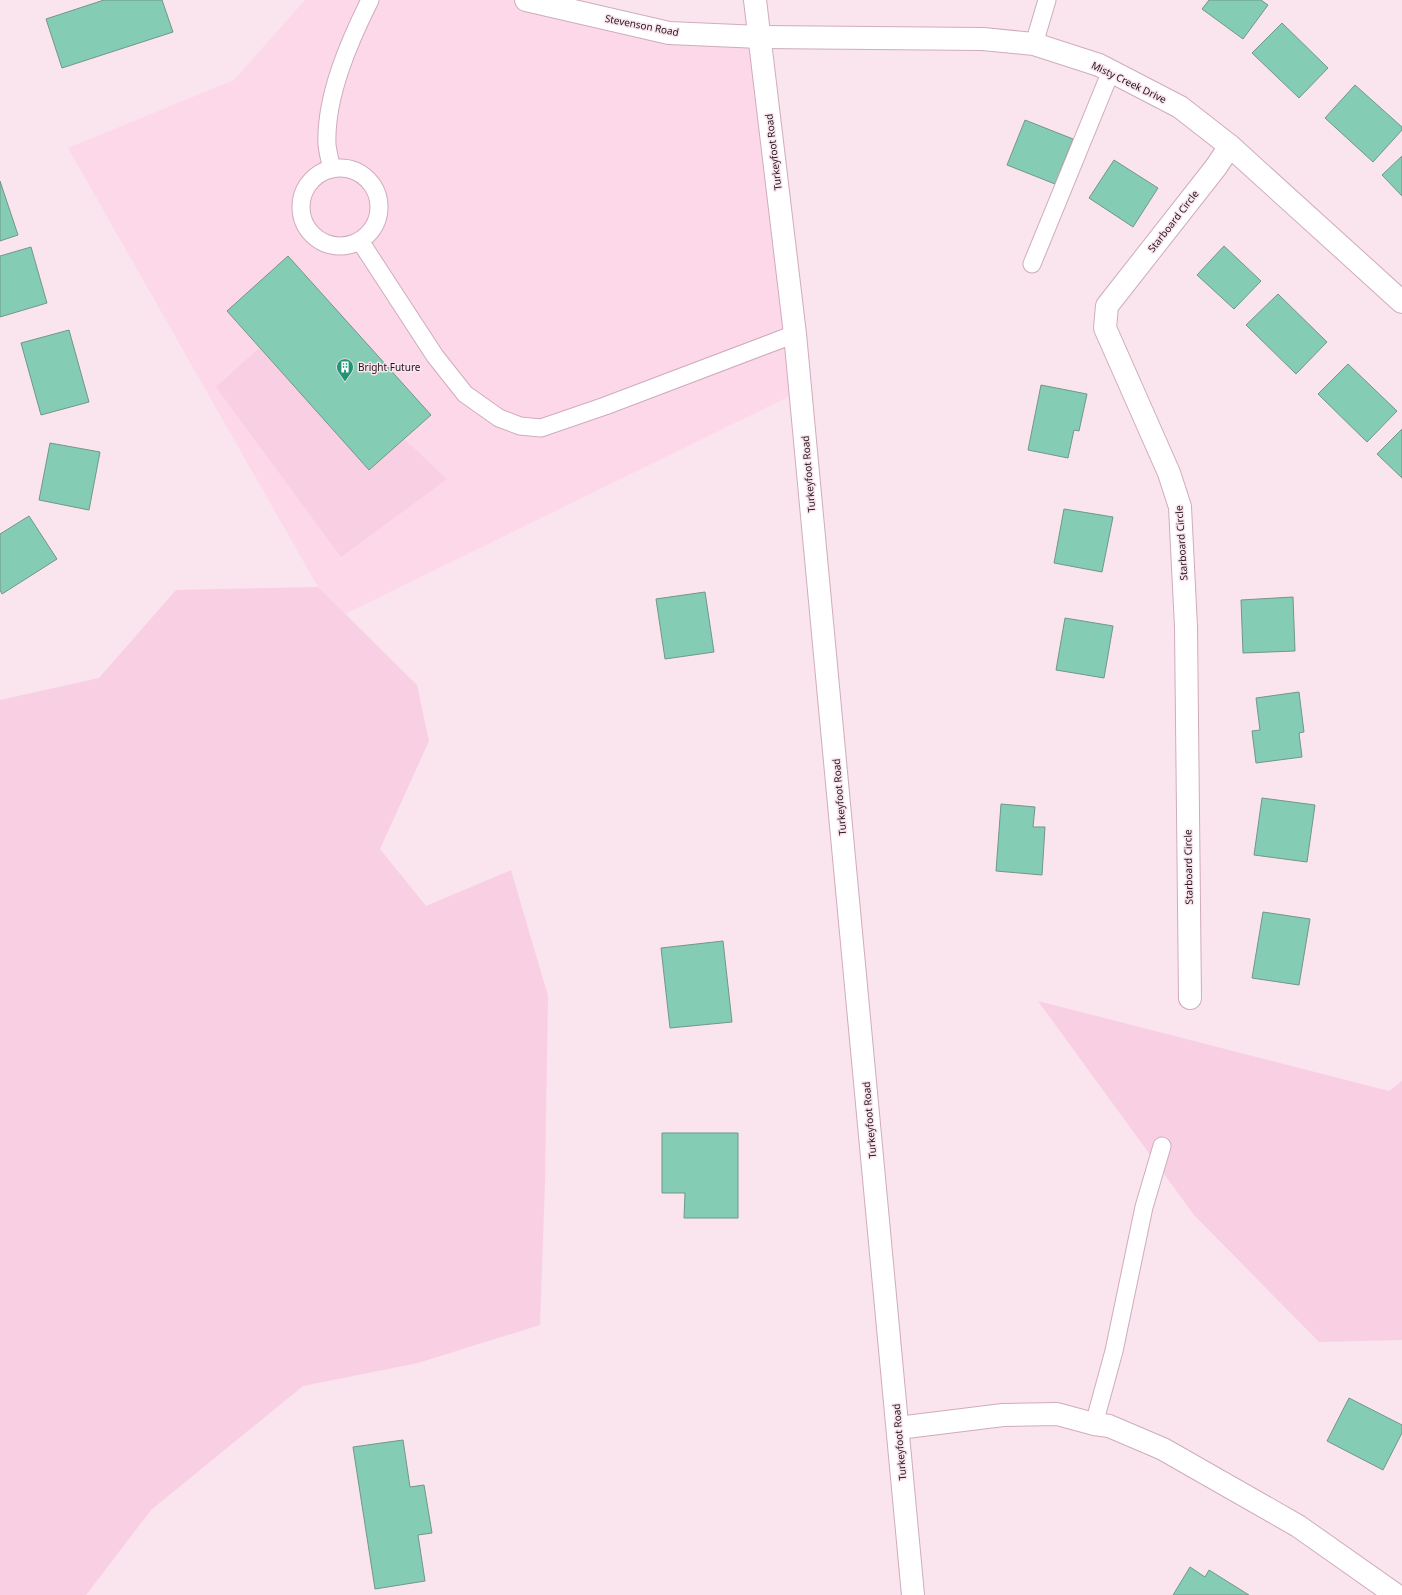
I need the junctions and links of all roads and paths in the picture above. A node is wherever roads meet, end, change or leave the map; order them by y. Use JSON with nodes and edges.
{"nodes":[{"id":1,"x":370,"y":0,"type":"edge"},
{"id":2,"x":526,"y":0,"type":"edge"},
{"id":3,"x":755,"y":0,"type":"edge"},
{"id":4,"x":1047,"y":0,"type":"edge"},
{"id":5,"x":760,"y":37,"type":"junction"},
{"id":6,"x":1034,"y":44,"type":"junction"},
{"id":7,"x":1111,"y":71,"type":"junction"},
{"id":8,"x":1230,"y":146,"type":"junction"},
{"id":9,"x":332,"y":169,"type":"junction"},
{"id":10,"x":360,"y":241,"type":"junction"},
{"id":11,"x":1032,"y":264,"type":"dead end"},
{"id":12,"x":1402,"y":302,"type":"edge"},
{"id":13,"x":795,"y":334,"type":"junction"},
{"id":14,"x":1190,"y":998,"type":"dead end"},
{"id":15,"x":1162,"y":1146,"type":"dead end"},
{"id":16,"x":1094,"y":1424,"type":"junction"},
{"id":17,"x":898,"y":1428,"type":"junction"},
{"id":18,"x":913,"y":1595,"type":"edge"},
{"id":19,"x":1396,"y":1595,"type":"edge"}],
"edges":[{"from":1,"to":9,"type":"lane"},
{"from":2,"to":5,"type":"street","name":"Stevenson Road"},
{"from":3,"to":5,"type":"street","name":"Turkeyfoot Road"},
{"from":4,"to":6,"type":"lane"},
{"from":5,"to":6,"type":"street","name":"Misty Creek Drive"},
{"from":5,"to":13,"type":"street","name":"Turkeyfoot Road"},
{"from":6,"to":7,"type":"street","name":"Misty Creek Drive"},
{"from":7,"to":8,"type":"street","name":"Misty Creek Drive"},
{"from":7,"to":11,"type":"lane"},
{"from":8,"to":12,"type":"street","name":"Misty Creek Drive"},
{"from":8,"to":14,"type":"street","name":"Starboard Circle"},
{"from":9,"to":10,"type":"lane"},
{"from":9,"to":10,"type":"lane"},
{"from":10,"to":13,"type":"lane"},
{"from":13,"to":17,"type":"street","name":"Turkeyfoot Road"},
{"from":15,"to":16,"type":"lane"},
{"from":16,"to":17,"type":"street"},
{"from":16,"to":19,"type":"street"},
{"from":17,"to":18,"type":"street","name":"Turkeyfoot Road"}]}
